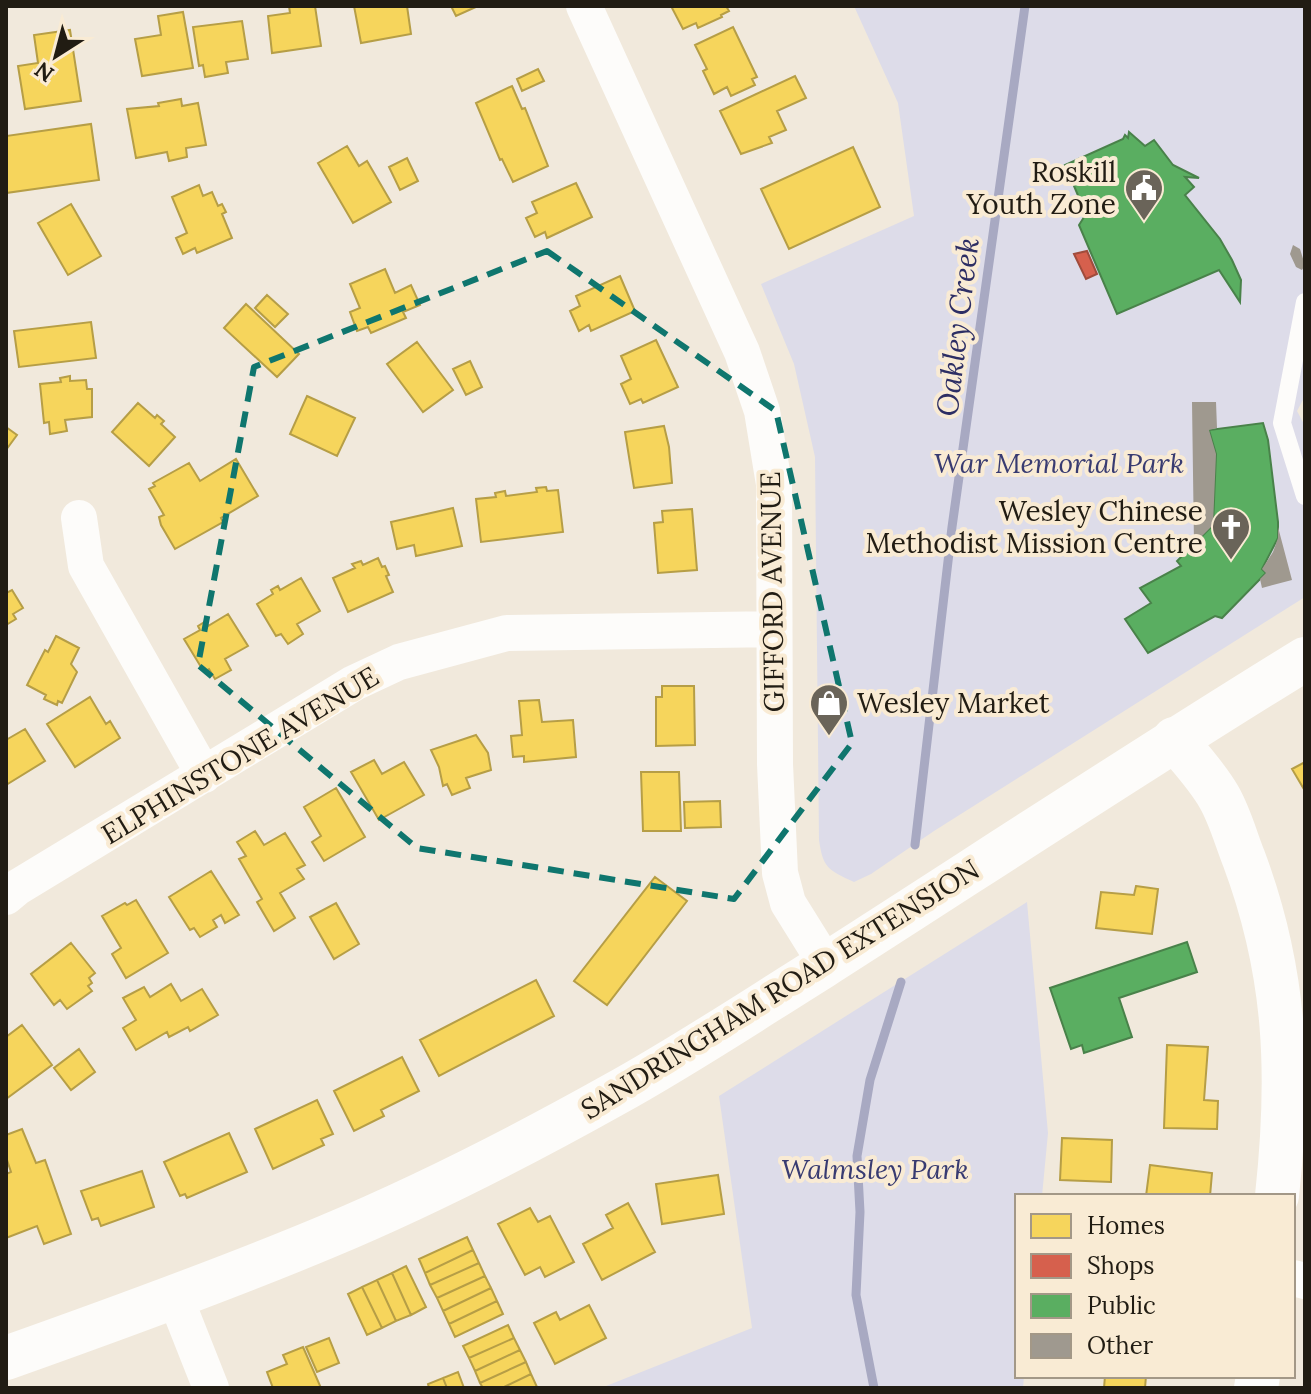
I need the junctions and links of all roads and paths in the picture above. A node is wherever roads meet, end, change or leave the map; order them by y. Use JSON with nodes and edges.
{"nodes":[{"id":1,"x":584,"y":6,"type":"edge"},
{"id":2,"x":1305,"y":302,"type":"edge"},
{"id":3,"x":1305,"y":496,"type":"edge"},
{"id":4,"x":79,"y":518,"type":"dead end"},
{"id":5,"x":774,"y":629,"type":"junction"},
{"id":6,"x":1305,"y":659,"type":"edge"},
{"id":7,"x":1174,"y":739,"type":"junction"},
{"id":8,"x":204,"y":775,"type":"junction"},
{"id":9,"x":6,"y":897,"type":"edge"},
{"id":10,"x":826,"y":964,"type":"junction"},
{"id":11,"x":1277,"y":1194,"type":"edge"},
{"id":12,"x":175,"y":1297,"type":"junction"},
{"id":13,"x":6,"y":1358,"type":"edge"},
{"id":14,"x":211,"y":1388,"type":"edge"}],
"edges":[{"from":1,"to":5,"type":"street","name":"GIFFORD AVENUE"},
{"from":2,"to":3,"type":"lane"},
{"from":4,"to":8,"type":"street"},
{"from":5,"to":8,"type":"street","name":"ELPHINSTONE AVENUE"},
{"from":5,"to":10,"type":"street","name":"GIFFORD AVENUE"},
{"from":6,"to":7,"type":"main road","name":"SANDRINGHAM ROAD EXTENSION"},
{"from":7,"to":10,"type":"main road","name":"SANDRINGHAM ROAD EXTENSION"},
{"from":7,"to":11,"type":"main road"},
{"from":8,"to":9,"type":"street","name":"ELPHINSTONE AVENUE"},
{"from":10,"to":12,"type":"main road","name":"SANDRINGHAM ROAD EXTENSION"},
{"from":12,"to":13,"type":"main road","name":"SANDRINGHAM ROAD EXTENSION"},
{"from":12,"to":14,"type":"street"}]}
